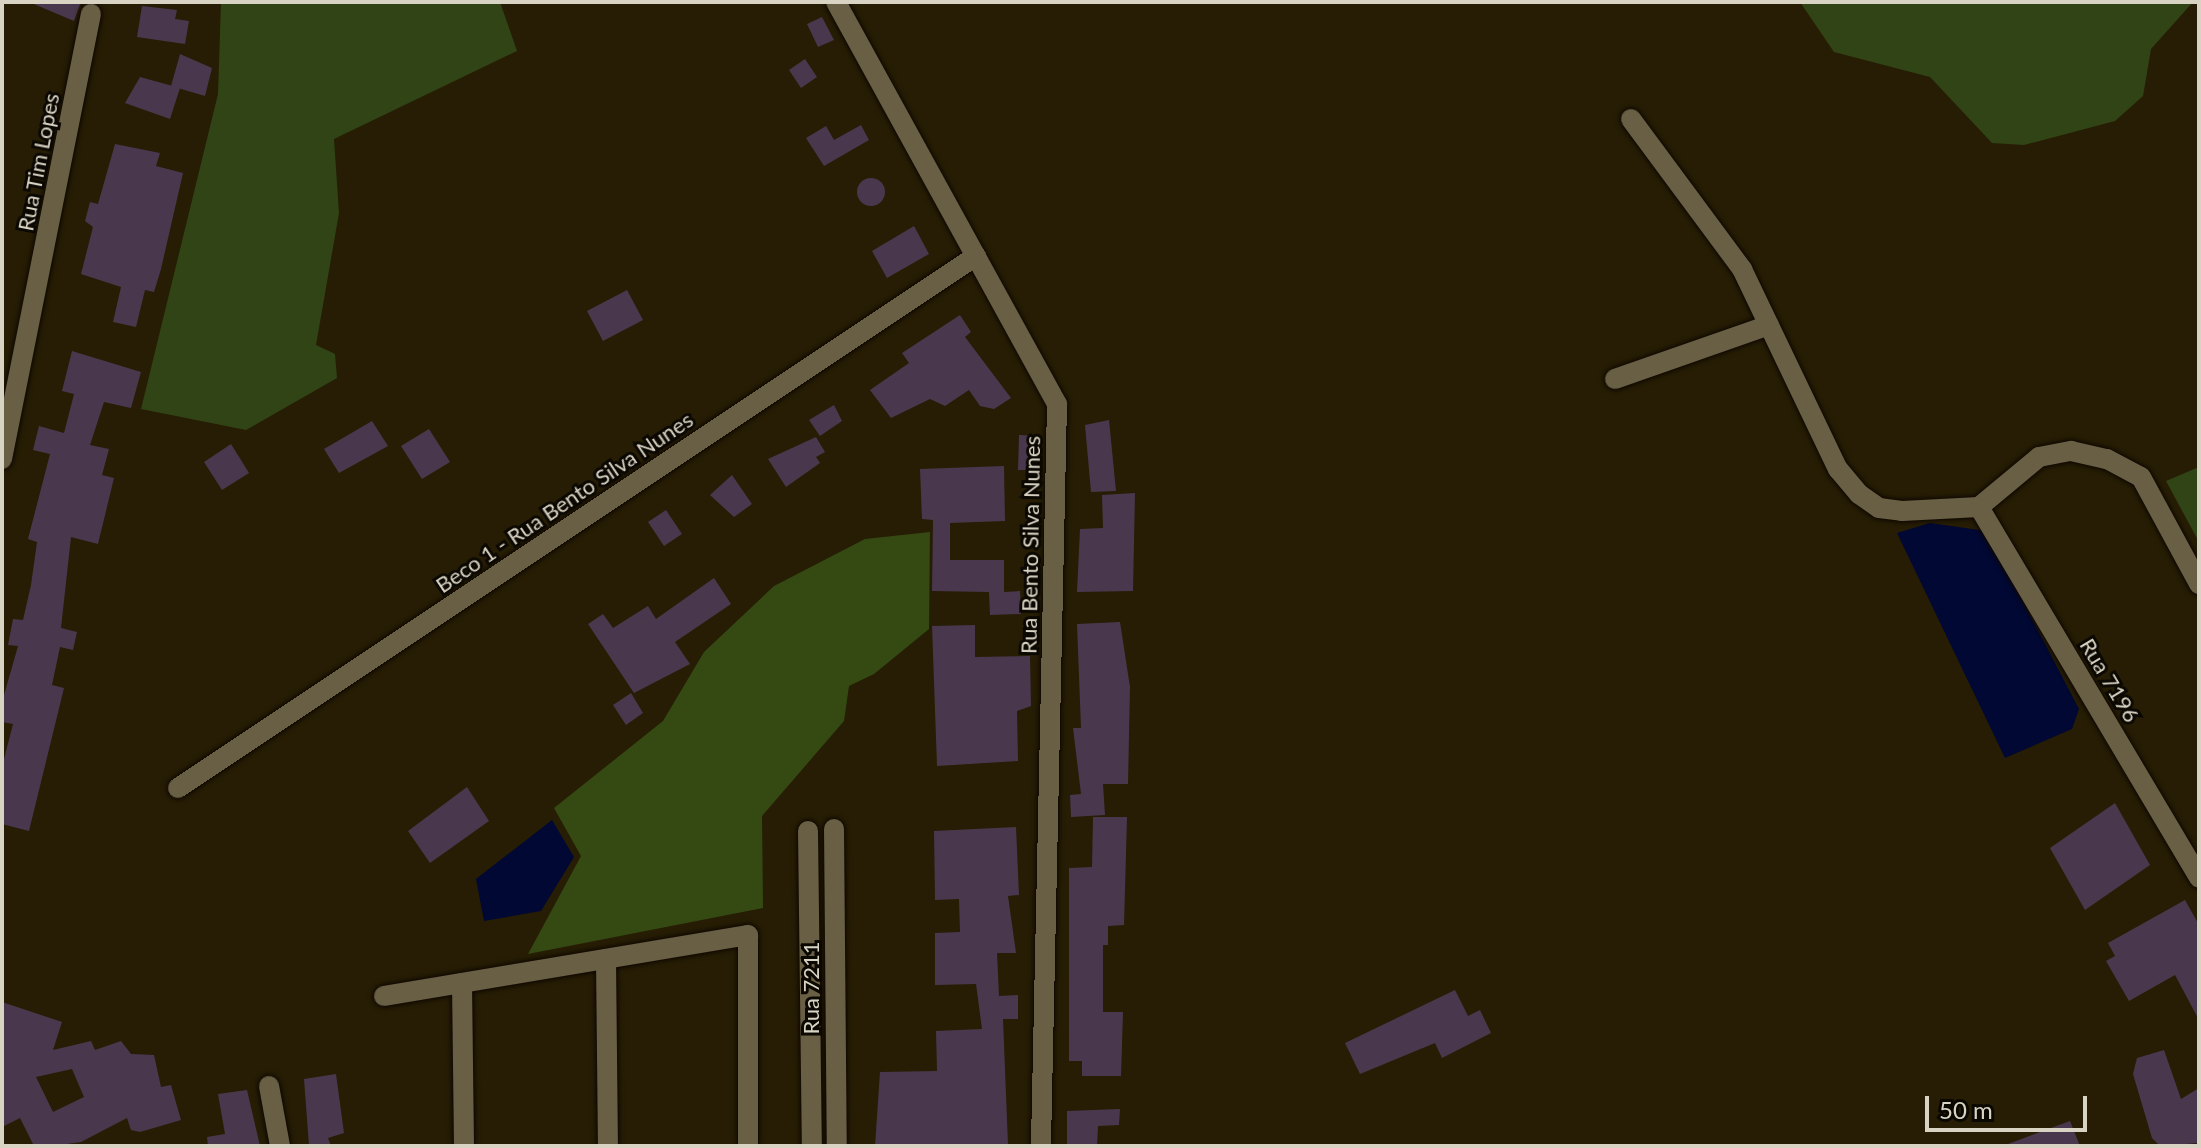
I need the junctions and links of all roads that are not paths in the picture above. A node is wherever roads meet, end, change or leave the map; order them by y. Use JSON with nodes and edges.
{"nodes":[{"id":1,"x":836,"y":2,"type":"edge"},
{"id":2,"x":91,"y":14,"type":"dead end"},
{"id":3,"x":1631,"y":119,"type":"dead end"},
{"id":4,"x":976,"y":256,"type":"junction"},
{"id":5,"x":1769,"y":325,"type":"junction"},
{"id":6,"x":1615,"y":379,"type":"dead end"},
{"id":7,"x":2,"y":459,"type":"edge"},
{"id":8,"x":1979,"y":507,"type":"junction"},
{"id":9,"x":2199,"y":584,"type":"edge"},
{"id":10,"x":178,"y":788,"type":"dead end"},
{"id":11,"x":834,"y":829,"type":"dead end"},
{"id":12,"x":808,"y":831,"type":"dead end"},
{"id":13,"x":2199,"y":878,"type":"edge"},
{"id":14,"x":606,"y":959,"type":"junction"},
{"id":15,"x":462,"y":983,"type":"junction"},
{"id":16,"x":384,"y":996,"type":"dead end"},
{"id":17,"x":269,"y":1086,"type":"dead end"},
{"id":18,"x":280,"y":1146,"type":"edge"},
{"id":19,"x":464,"y":1146,"type":"edge"},
{"id":20,"x":608,"y":1146,"type":"edge"},
{"id":21,"x":748,"y":1146,"type":"edge"},
{"id":22,"x":812,"y":1146,"type":"edge"},
{"id":23,"x":837,"y":1146,"type":"edge"},
{"id":24,"x":1041,"y":1146,"type":"edge"}],
"edges":[{"from":1,"to":4,"type":"street","name":"Rua Bento Silva Nunes"},
{"from":2,"to":7,"type":"street","name":"Rua Tim Lopes"},
{"from":3,"to":5,"type":"street"},
{"from":4,"to":10,"type":"street","name":"Beco 1 - Rua Bento Silva Nunes"},
{"from":4,"to":24,"type":"street","name":"Rua Bento Silva Nunes"},
{"from":5,"to":6,"type":"street"},
{"from":5,"to":8,"type":"street"},
{"from":8,"to":9,"type":"street"},
{"from":8,"to":13,"type":"street","name":"Rua 7196"},
{"from":11,"to":23,"type":"street","name":"Rua 7211"},
{"from":12,"to":22,"type":"street"},
{"from":14,"to":15,"type":"street"},
{"from":14,"to":20,"type":"street"},
{"from":14,"to":21,"type":"street"},
{"from":15,"to":16,"type":"street"},
{"from":15,"to":19,"type":"street"},
{"from":17,"to":18,"type":"street"}]}
